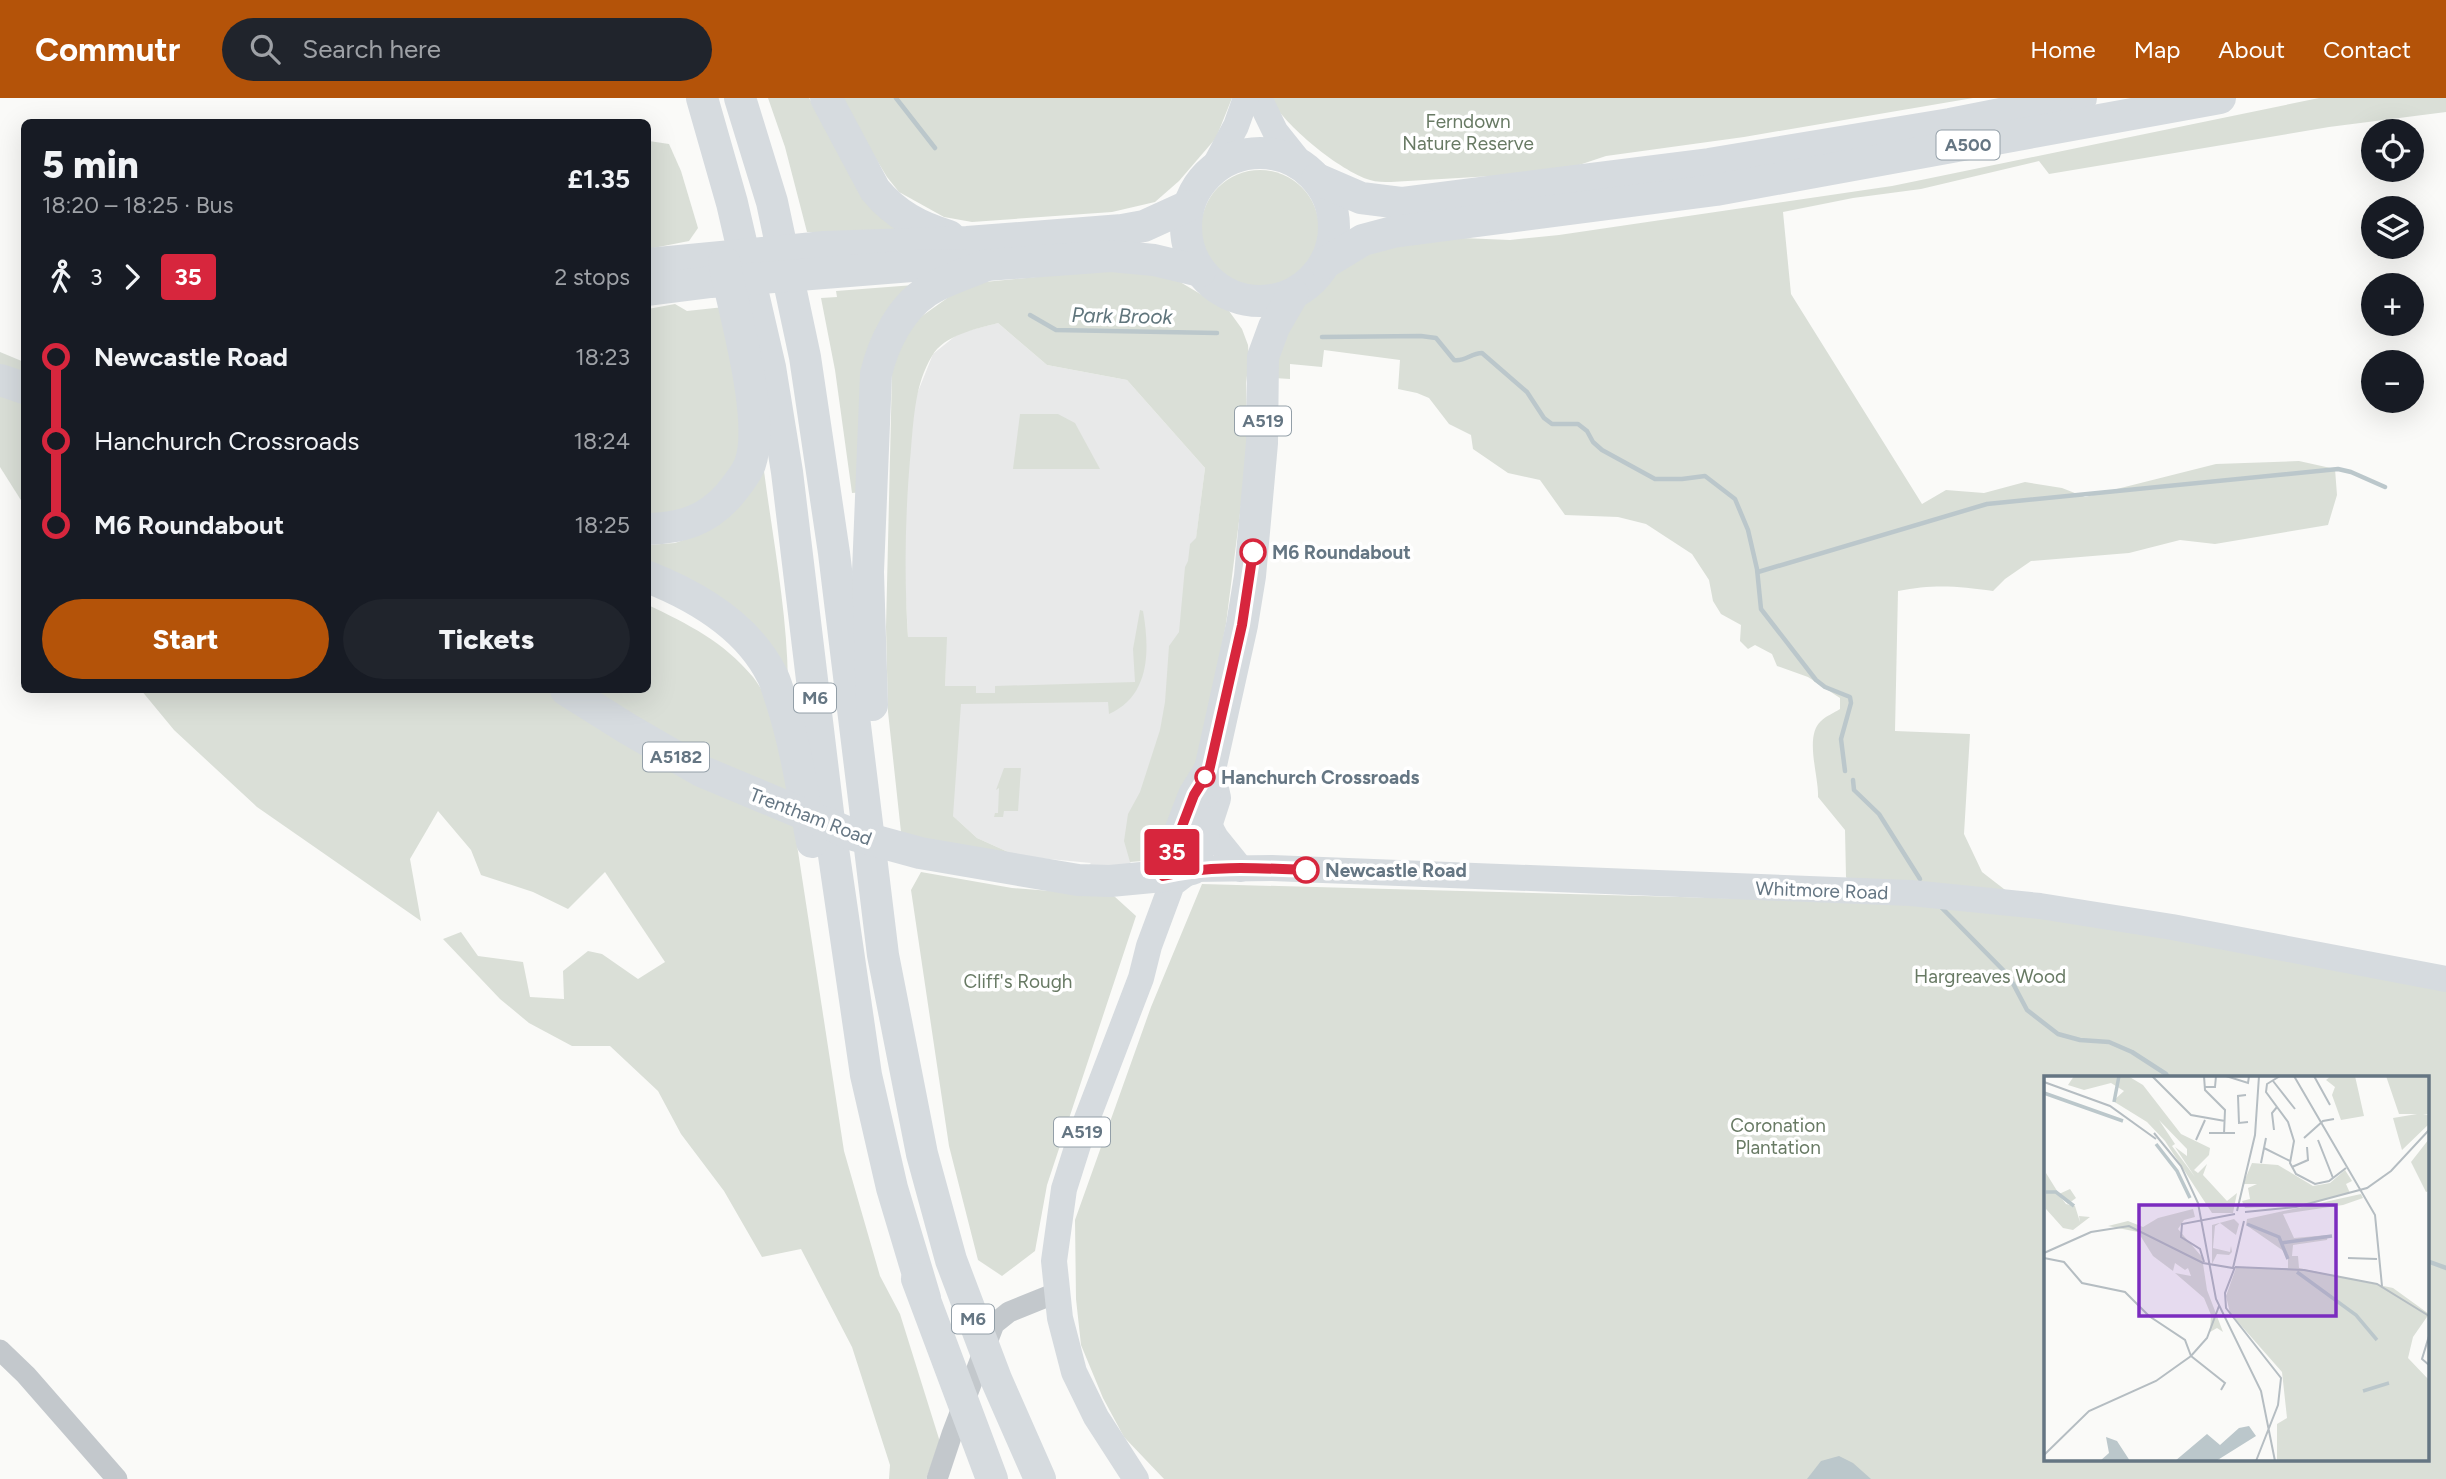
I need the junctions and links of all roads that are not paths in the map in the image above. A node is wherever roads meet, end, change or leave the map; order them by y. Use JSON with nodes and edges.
{"nodes":[{"id":1,"x":682,"y":98,"type":"edge"},
{"id":2,"x":702,"y":98,"type":"edge"},
{"id":3,"x":740,"y":98,"type":"edge"},
{"id":4,"x":826,"y":98,"type":"edge"},
{"id":5,"x":1246,"y":98,"type":"edge"},
{"id":6,"x":1259,"y":98,"type":"edge"},
{"id":7,"x":2081,"y":98,"type":"edge"},
{"id":8,"x":2220,"y":98,"type":"edge"},
{"id":9,"x":1213,"y":169,"type":"junction"},
{"id":10,"x":1310,"y":173,"type":"junction"},
{"id":11,"x":1188,"y":206,"type":"junction"},
{"id":12,"x":977,"y":254,"type":"junction"},
{"id":13,"x":1325,"y":263,"type":"junction"},
{"id":14,"x":651,"y":264,"type":"edge"},
{"id":15,"x":708,"y":270,"type":"junction"},
{"id":16,"x":1200,"y":271,"type":"junction"},
{"id":17,"x":651,"y":289,"type":"edge"},
{"id":18,"x":1293,"y":293,"type":"junction"},
{"id":19,"x":1233,"y":296,"type":"junction"},
{"id":20,"x":1263,"y":357,"type":"junction"},
{"id":21,"x":0,"y":380,"type":"edge"},
{"id":22,"x":21,"y":387,"type":"edge"},
{"id":23,"x":651,"y":529,"type":"edge"},
{"id":24,"x":651,"y":578,"type":"edge"},
{"id":25,"x":571,"y":693,"type":"edge"},
{"id":26,"x":1209,"y":771,"type":"junction"},
{"id":27,"x":1208,"y":823,"type":"junction"},
{"id":28,"x":1241,"y":869,"type":"junction"},
{"id":29,"x":1177,"y":872,"type":"junction"},
{"id":30,"x":2446,"y":979,"type":"edge"},
{"id":31,"x":922,"y":1154,"type":"junction"},
{"id":32,"x":1056,"y":1293,"type":"junction"},
{"id":33,"x":925,"y":1298,"type":"junction"},
{"id":34,"x":0,"y":1350,"type":"edge"},
{"id":35,"x":117,"y":1479,"type":"edge"},
{"id":36,"x":937,"y":1479,"type":"edge"},
{"id":37,"x":992,"y":1479,"type":"edge"},
{"id":38,"x":1040,"y":1479,"type":"edge"},
{"id":39,"x":1136,"y":1479,"type":"edge"}],
"edges":[{"from":1,"to":23,"type":"highway"},
{"from":2,"to":33,"type":"highway","number":"M6"},
{"from":3,"to":31,"type":"highway","number":"M6"},
{"from":4,"to":12,"type":"highway","number":"M6"},
{"from":5,"to":9,"type":"main road"},
{"from":6,"to":10,"type":"main road"},
{"from":7,"to":10,"type":"highway","number":"A500"},
{"from":8,"to":13,"type":"highway","number":"A500"},
{"from":9,"to":10,"type":"highway"},
{"from":9,"to":11,"type":"highway"},
{"from":10,"to":13,"type":"highway"},
{"from":11,"to":12,"type":"highway","number":"M6"},
{"from":11,"to":16,"type":"highway"},
{"from":12,"to":15,"type":"highway","number":"M6"},
{"from":12,"to":16,"type":"highway","number":"M6"},
{"from":12,"to":31,"type":"highway","number":"M6"},
{"from":13,"to":18,"type":"highway"},
{"from":14,"to":15,"type":"highway","number":"M6"},
{"from":15,"to":17,"type":"highway","number":"M6"},
{"from":16,"to":19,"type":"highway"},
{"from":18,"to":19,"type":"highway"},
{"from":18,"to":20,"type":"highway","number":"A519"},
{"from":19,"to":20,"type":"highway","number":"A519"},
{"from":20,"to":26,"type":"highway","number":"A519"},
{"from":21,"to":22,"type":"highway"},
{"from":24,"to":33,"type":"highway","number":"M6"},
{"from":25,"to":29,"type":"highway","name":"Trentham Road","number":"A5182"},
{"from":26,"to":27,"type":"highway","number":"A519"},
{"from":26,"to":29,"type":"highway","number":"A519"},
{"from":27,"to":28,"type":"main road"},
{"from":27,"to":29,"type":"highway","number":"A519"},
{"from":28,"to":29,"type":"main road","name":"Whitmore Road"},
{"from":28,"to":30,"type":"main road","name":"Whitmore Road"},
{"from":29,"to":32,"type":"main road","number":"A519"},
{"from":31,"to":38,"type":"highway","number":"M6"},
{"from":32,"to":36,"type":"street"},
{"from":32,"to":39,"type":"main road","number":"A519"},
{"from":33,"to":37,"type":"highway","number":"M6"},
{"from":34,"to":35,"type":"street"}]}
